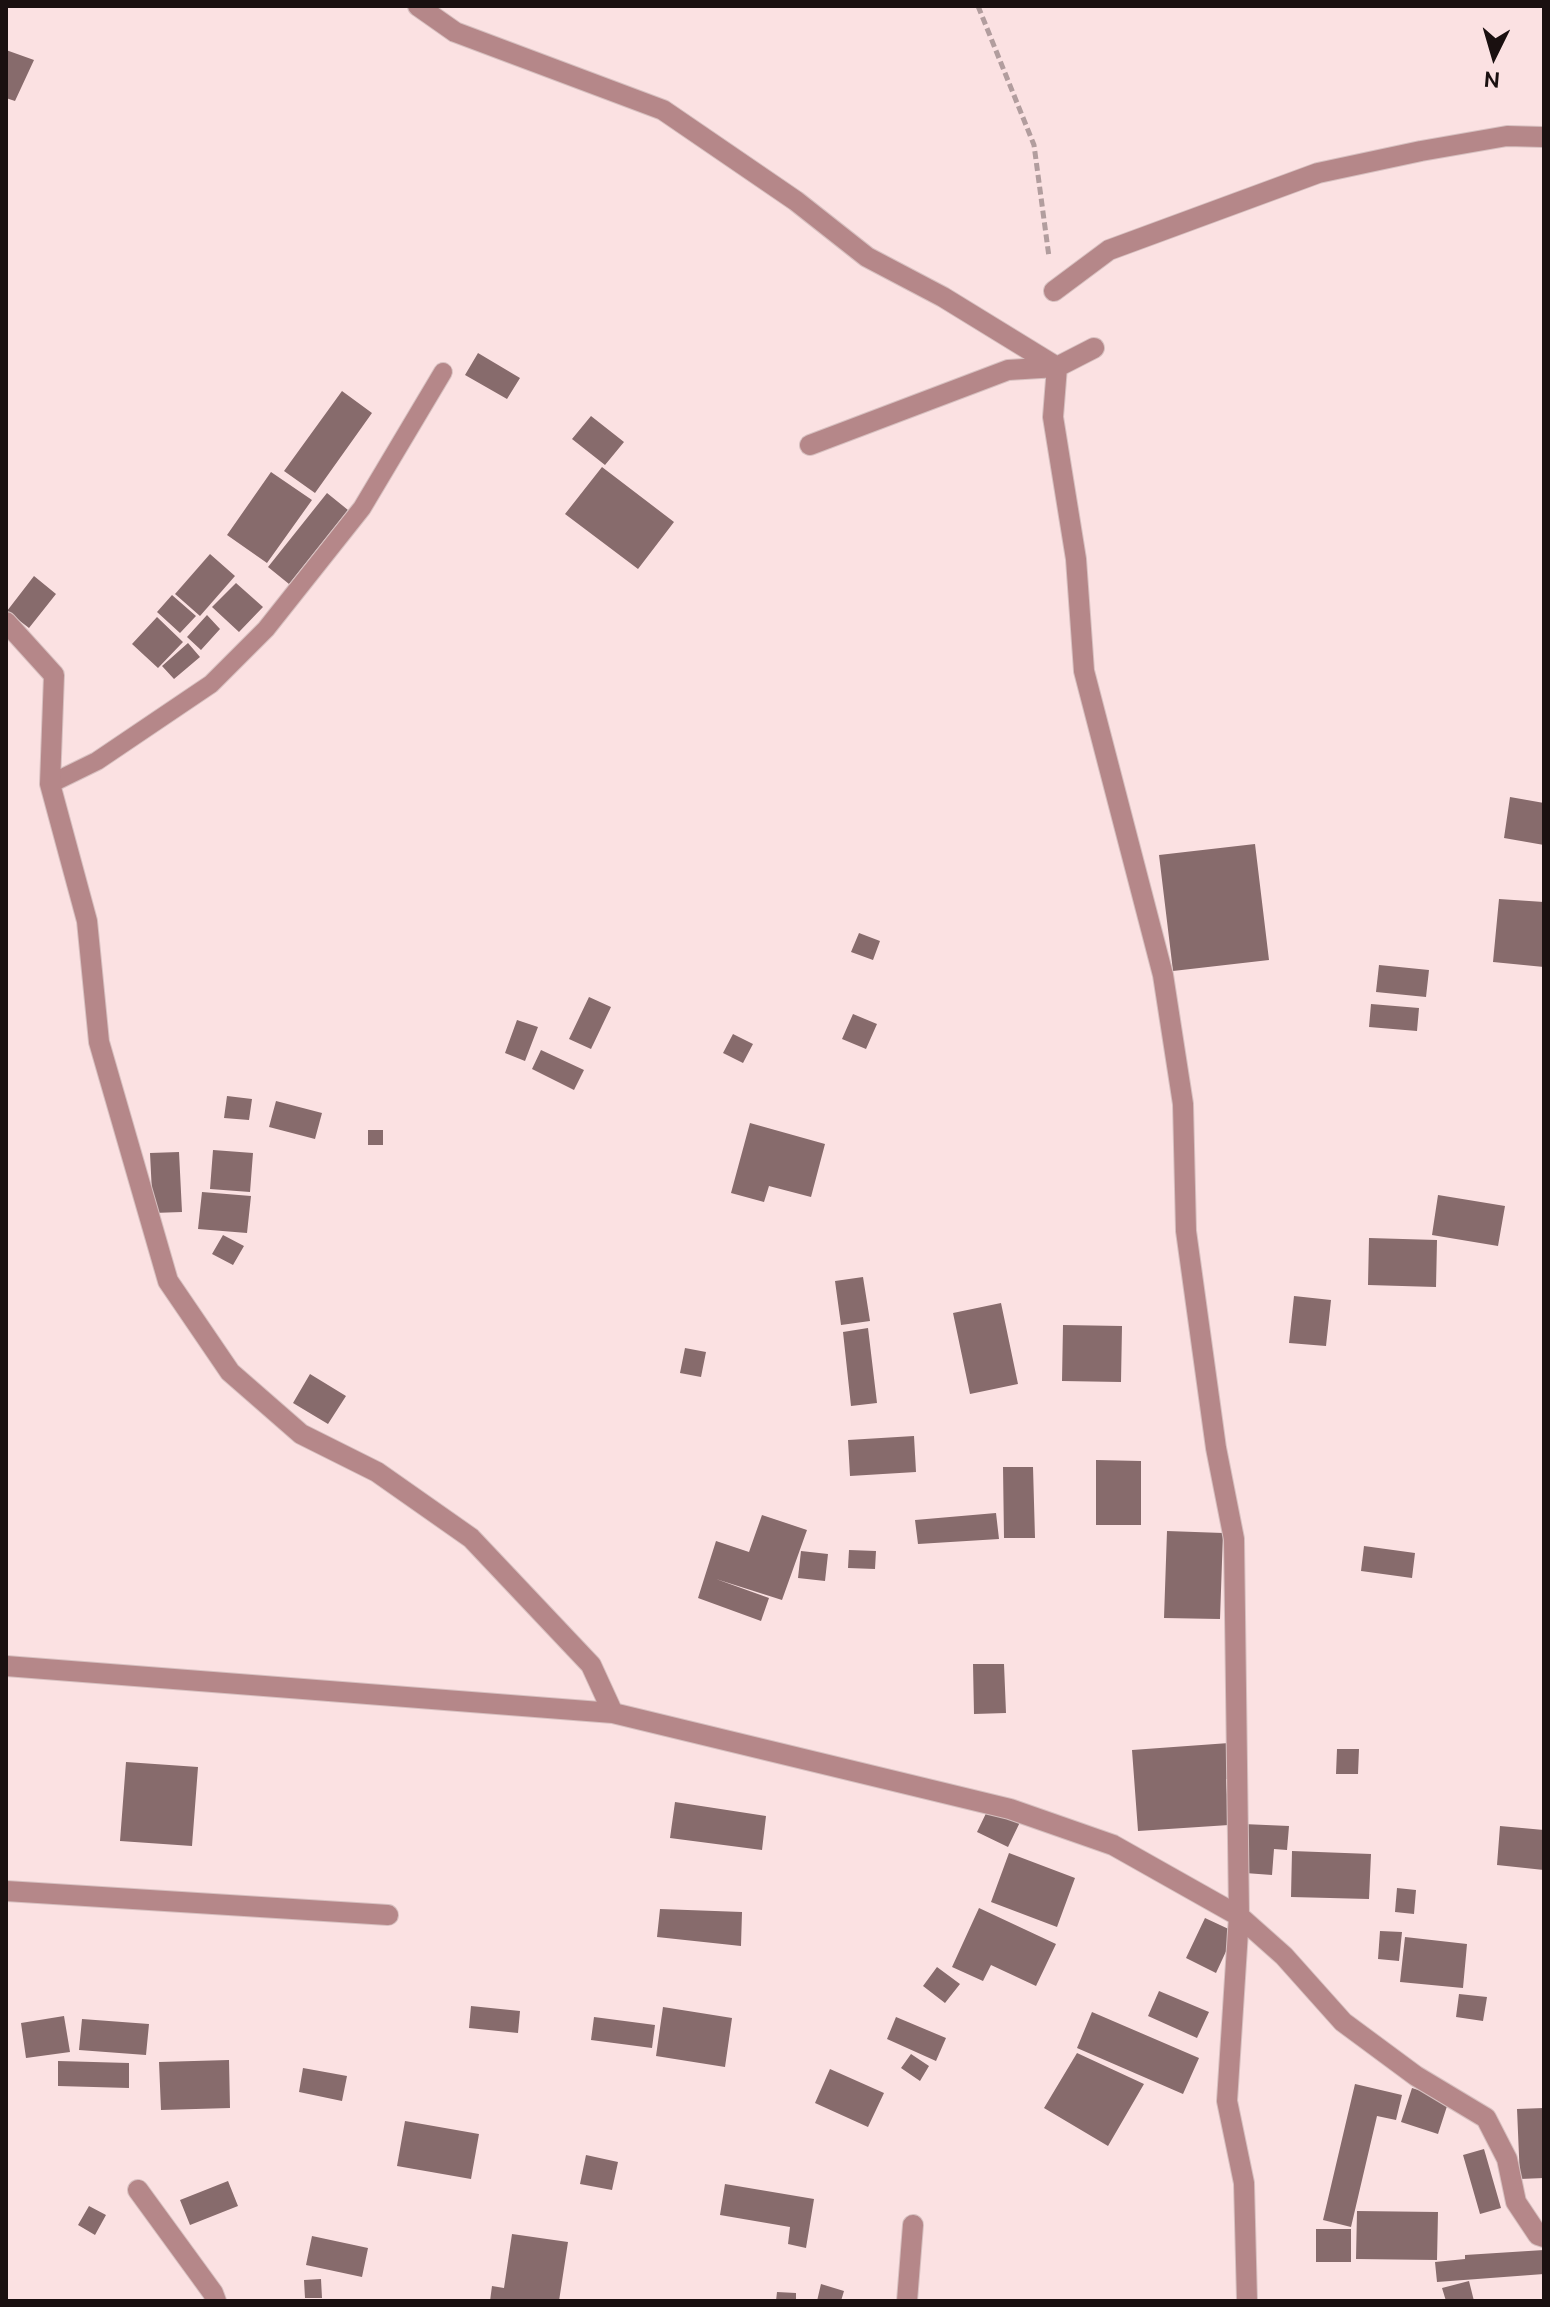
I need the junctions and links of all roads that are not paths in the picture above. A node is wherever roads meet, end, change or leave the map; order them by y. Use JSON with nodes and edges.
{"nodes":[{"id":1,"x":418,"y":6,"type":"edge"},
{"id":2,"x":1544,"y":137,"type":"edge"},
{"id":3,"x":1054,"y":291,"type":"road end"},
{"id":4,"x":1094,"y":348,"type":"dead end"},
{"id":5,"x":1057,"y":367,"type":"junction"},
{"id":6,"x":443,"y":372,"type":"dead end"},
{"id":7,"x":810,"y":445,"type":"dead end"},
{"id":8,"x":6,"y":622,"type":"edge"},
{"id":9,"x":50,"y":784,"type":"junction"},
{"id":10,"x":6,"y":1666,"type":"edge"},
{"id":11,"x":613,"y":1713,"type":"junction"},
{"id":12,"x":6,"y":1891,"type":"edge"},
{"id":13,"x":388,"y":1915,"type":"dead end"},
{"id":14,"x":1239,"y":1916,"type":"junction"},
{"id":15,"x":138,"y":2190,"type":"dead end"},
{"id":16,"x":913,"y":2225,"type":"dead end"},
{"id":17,"x":1544,"y":2237,"type":"edge"},
{"id":18,"x":216,"y":2301,"type":"edge"},
{"id":19,"x":907,"y":2301,"type":"edge"},
{"id":20,"x":1247,"y":2301,"type":"edge"}],
"edges":[{"from":1,"to":5,"type":"street"},
{"from":2,"to":3,"type":"street"},
{"from":4,"to":5,"type":"street"},
{"from":5,"to":7,"type":"street"},
{"from":5,"to":14,"type":"street"},
{"from":6,"to":9,"type":"lane"},
{"from":8,"to":9,"type":"street"},
{"from":9,"to":11,"type":"street"},
{"from":10,"to":11,"type":"street"},
{"from":11,"to":14,"type":"street"},
{"from":12,"to":13,"type":"street"},
{"from":14,"to":17,"type":"street"},
{"from":14,"to":20,"type":"street"},
{"from":15,"to":18,"type":"street"},
{"from":16,"to":19,"type":"street"}]}
